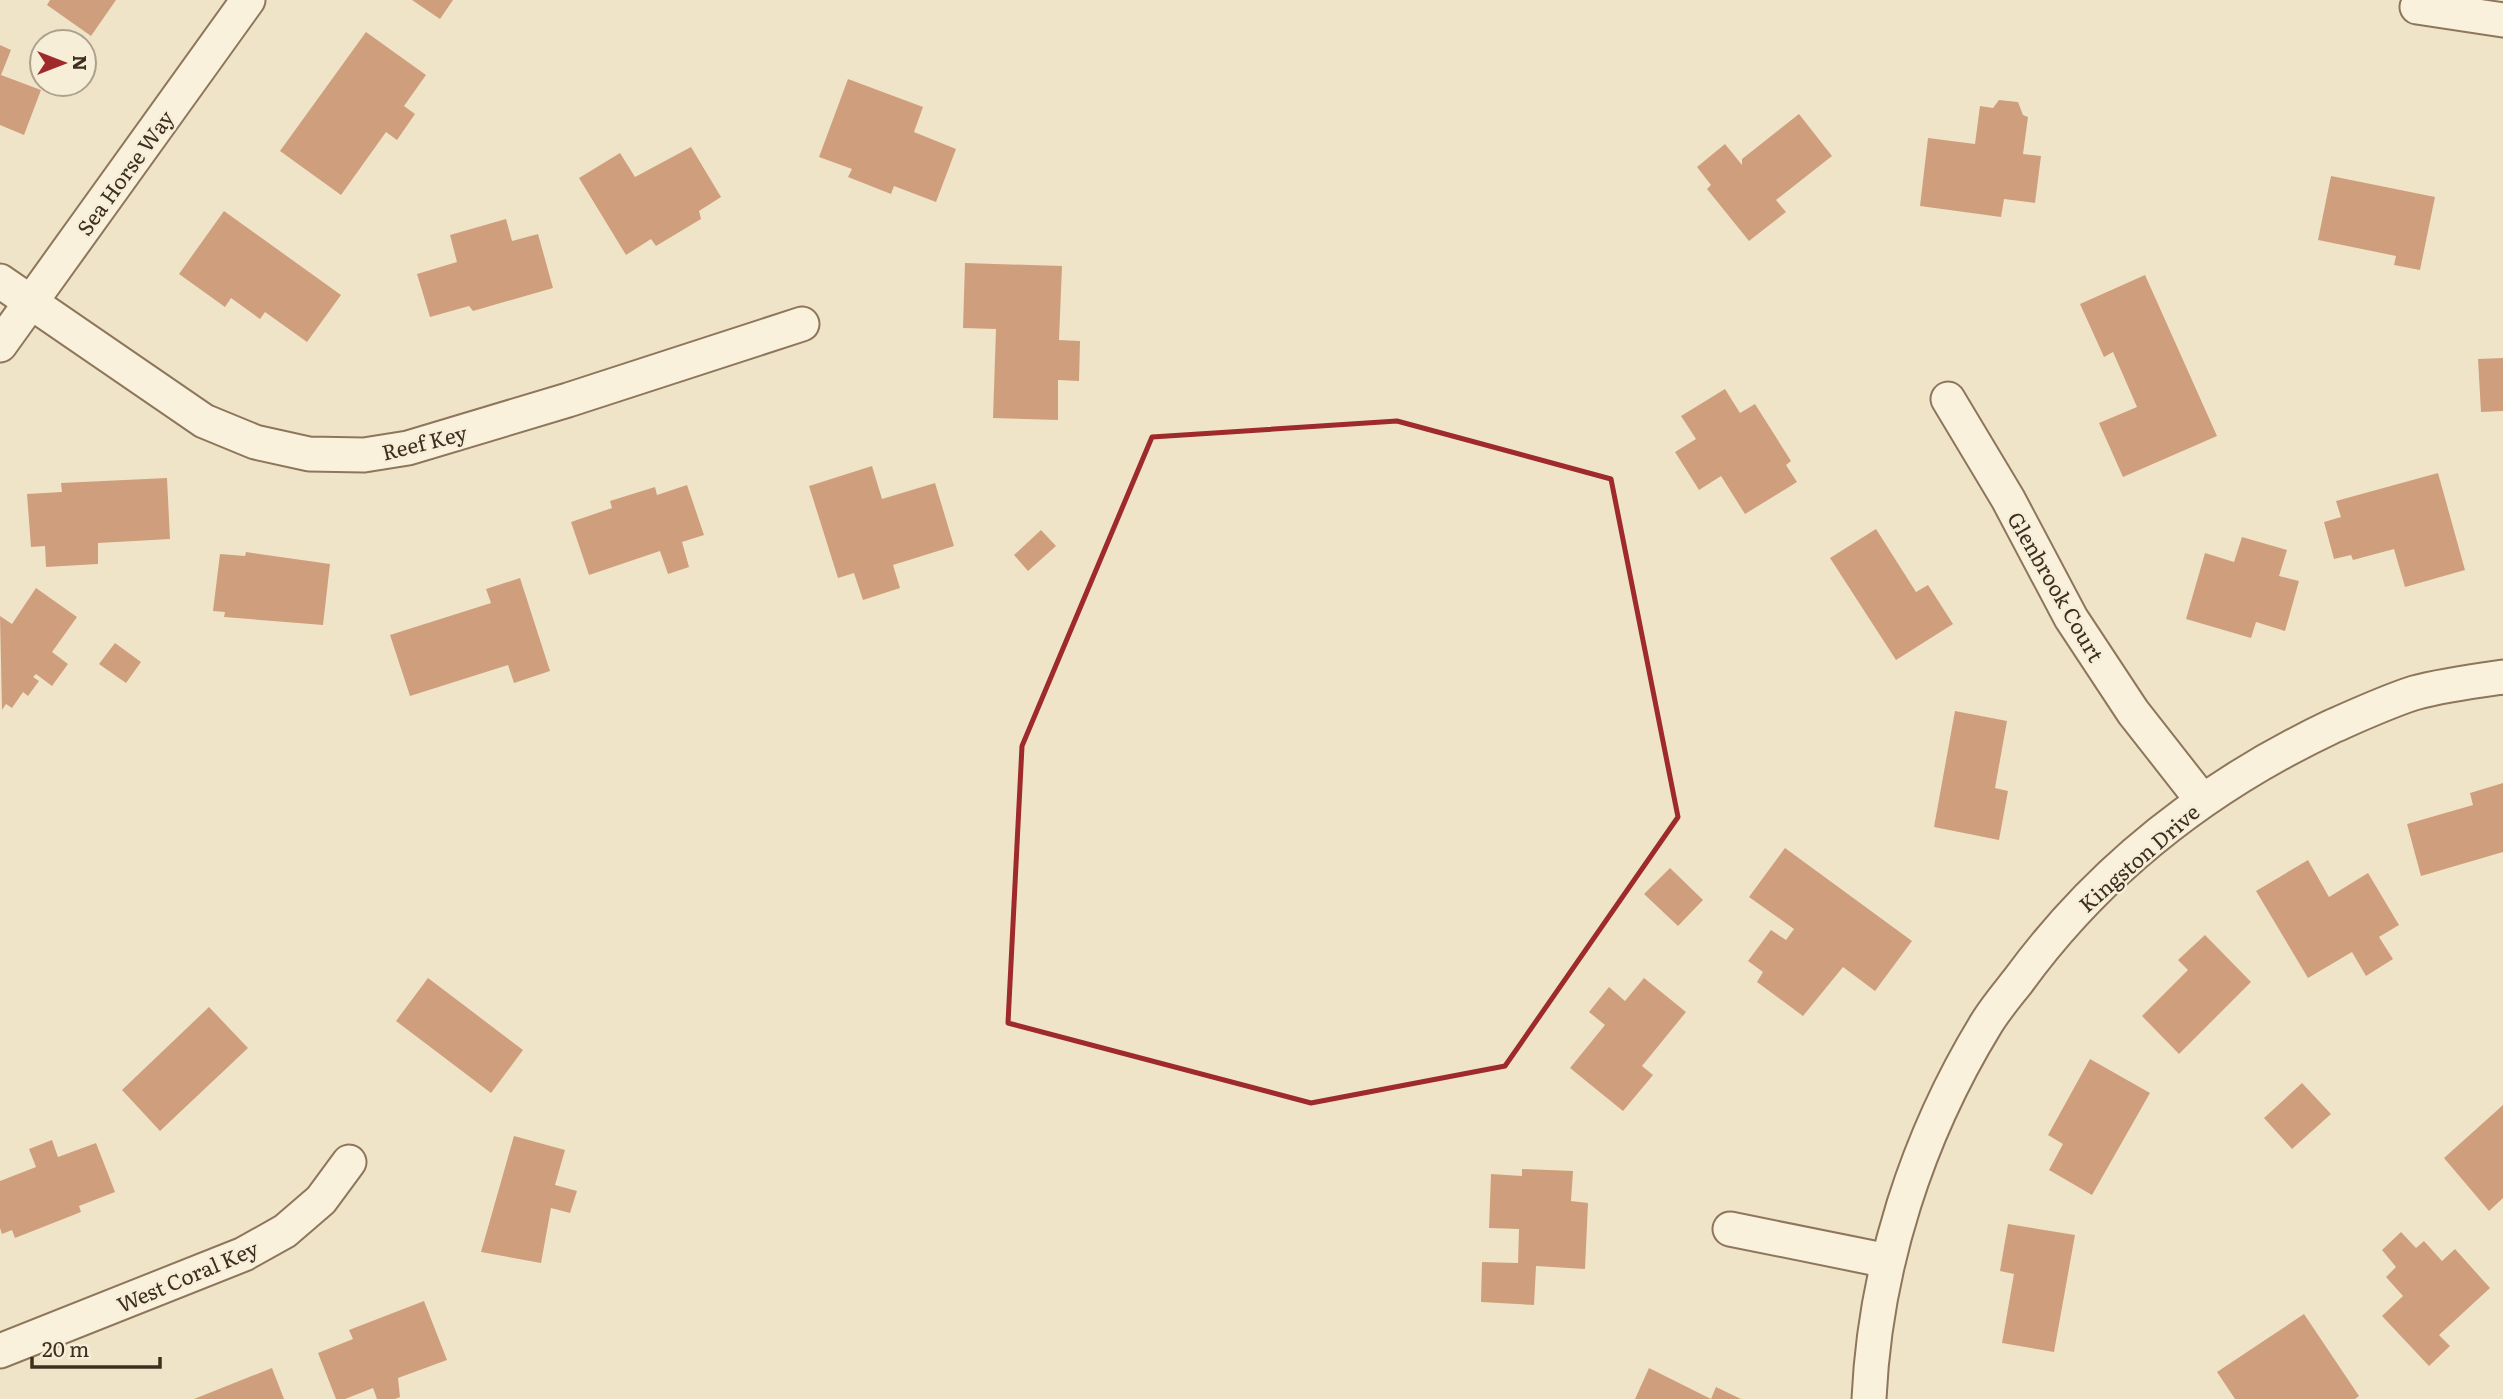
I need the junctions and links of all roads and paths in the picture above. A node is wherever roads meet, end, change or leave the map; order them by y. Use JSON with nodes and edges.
{"nodes":[{"id":1,"x":248,"y":0,"type":"edge"},
{"id":2,"x":2417,"y":7,"type":"dead end"},
{"id":3,"x":2503,"y":20,"type":"edge"},
{"id":4,"x":0,"y":281,"type":"edge"},
{"id":5,"x":30,"y":302,"type":"junction"},
{"id":6,"x":802,"y":324,"type":"dead end"},
{"id":7,"x":0,"y":345,"type":"edge"},
{"id":8,"x":1948,"y":399,"type":"dead end"},
{"id":9,"x":2503,"y":677,"type":"edge"},
{"id":10,"x":2202,"y":800,"type":"junction"},
{"id":11,"x":349,"y":1162,"type":"dead end"},
{"id":12,"x":1730,"y":1229,"type":"dead end"},
{"id":13,"x":1888,"y":1261,"type":"junction"},
{"id":14,"x":0,"y":1351,"type":"edge"},
{"id":15,"x":1869,"y":1399,"type":"edge"}],
"edges":[{"from":1,"to":5,"type":"street","name":"Sea Horse Way"},
{"from":2,"to":3,"type":"street"},
{"from":4,"to":5,"type":"street","name":"Reef Key"},
{"from":5,"to":6,"type":"street","name":"Reef Key"},
{"from":5,"to":7,"type":"street","name":"Sea Horse Way"},
{"from":8,"to":10,"type":"street","name":"Glenbrook Court"},
{"from":9,"to":10,"type":"street","name":"Kingston Drive"},
{"from":10,"to":13,"type":"street","name":"Kingston Drive"},
{"from":11,"to":14,"type":"street","name":"West Coral Key"},
{"from":12,"to":13,"type":"street"},
{"from":13,"to":15,"type":"street","name":"Kingston Drive"}]}
